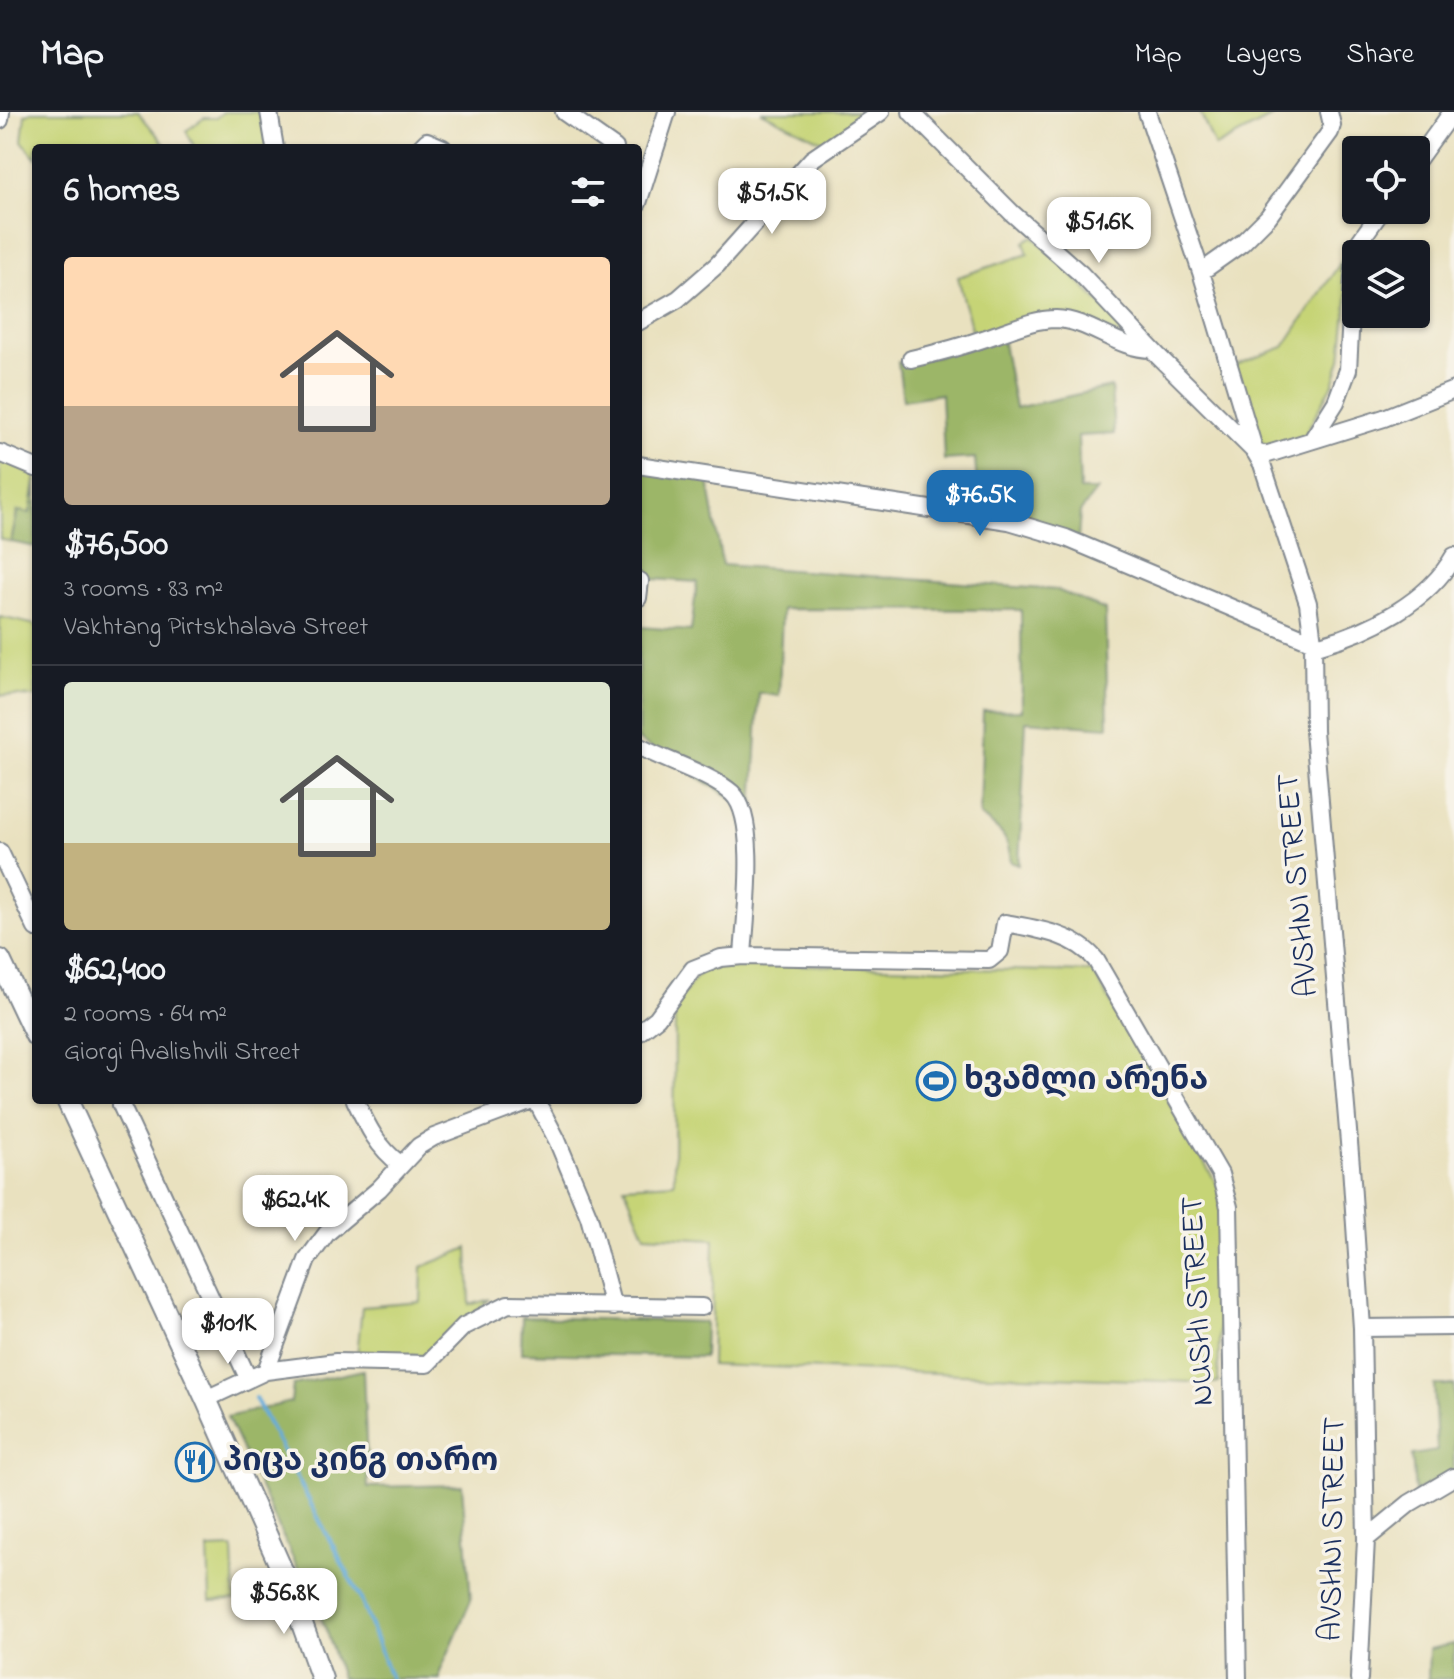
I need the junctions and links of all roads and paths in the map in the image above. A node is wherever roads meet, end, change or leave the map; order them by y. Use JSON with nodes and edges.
{"nodes":[{"id":1,"x":1,"y":112,"type":"edge"},
{"id":2,"x":269,"y":112,"type":"edge"},
{"id":3,"x":564,"y":112,"type":"edge"},
{"id":4,"x":667,"y":112,"type":"edge"},
{"id":5,"x":881,"y":112,"type":"edge"},
{"id":6,"x":911,"y":112,"type":"edge"},
{"id":7,"x":1147,"y":112,"type":"edge"},
{"id":8,"x":1329,"y":112,"type":"edge"},
{"id":9,"x":1452,"y":112,"type":"edge"},
{"id":10,"x":0,"y":120,"type":"edge"},
{"id":11,"x":1430,"y":143,"type":"edge"},
{"id":12,"x":274,"y":144,"type":"edge"},
{"id":13,"x":609,"y":144,"type":"edge"},
{"id":14,"x":643,"y":168,"type":"edge"},
{"id":15,"x":1372,"y":224,"type":"edge"},
{"id":16,"x":1201,"y":272,"type":"junction"},
{"id":17,"x":642,"y":320,"type":"edge"},
{"id":18,"x":1151,"y":349,"type":"junction"},
{"id":19,"x":911,"y":359,"type":"dead end"},
{"id":20,"x":1454,"y":390,"type":"edge"},
{"id":21,"x":1312,"y":440,"type":"junction"},
{"id":22,"x":1255,"y":452,"type":"junction"},
{"id":23,"x":0,"y":453,"type":"edge"},
{"id":24,"x":32,"y":466,"type":"edge"},
{"id":25,"x":642,"y":466,"type":"edge"},
{"id":26,"x":1454,"y":556,"type":"edge"},
{"id":27,"x":1313,"y":642,"type":"junction"},
{"id":28,"x":642,"y":748,"type":"edge"},
{"id":29,"x":0,"y":852,"type":"edge"},
{"id":30,"x":32,"y":920,"type":"edge"},
{"id":31,"x":743,"y":956,"type":"junction"},
{"id":32,"x":0,"y":960,"type":"edge"},
{"id":33,"x":32,"y":1028,"type":"edge"},
{"id":34,"x":642,"y":1030,"type":"edge"},
{"id":35,"x":69,"y":1104,"type":"edge"},
{"id":36,"x":357,"y":1104,"type":"edge"},
{"id":37,"x":523,"y":1104,"type":"edge"},
{"id":38,"x":536,"y":1104,"type":"edge"},
{"id":39,"x":121,"y":1105,"type":"dead end"},
{"id":40,"x":400,"y":1164,"type":"junction"},
{"id":41,"x":613,"y":1307,"type":"junction"},
{"id":42,"x":702,"y":1307,"type":"dead end"},
{"id":43,"x":1454,"y":1327,"type":"edge"},
{"id":44,"x":1362,"y":1328,"type":"junction"},
{"id":45,"x":266,"y":1371,"type":"junction"},
{"id":46,"x":248,"y":1378,"type":"junction"},
{"id":47,"x":206,"y":1399,"type":"junction"},
{"id":48,"x":1454,"y":1477,"type":"edge"},
{"id":49,"x":1366,"y":1539,"type":"junction"},
{"id":50,"x":322,"y":1679,"type":"edge"},
{"id":51,"x":1238,"y":1679,"type":"edge"},
{"id":52,"x":1359,"y":1679,"type":"edge"}],
"edges":[{"from":1,"to":10,"type":"street"},
{"from":2,"to":12,"type":"street"},
{"from":3,"to":13,"type":"street"},
{"from":4,"to":14,"type":"street"},
{"from":5,"to":17,"type":"street"},
{"from":6,"to":18,"type":"street"},
{"from":7,"to":16,"type":"street","name":"AVSHNI STREET"},
{"from":8,"to":16,"type":"street"},
{"from":9,"to":11,"type":"street"},
{"from":15,"to":21,"type":"street"},
{"from":16,"to":22,"type":"street","name":"AVSHNI STREET"},
{"from":18,"to":19,"type":"street"},
{"from":18,"to":22,"type":"street"},
{"from":20,"to":21,"type":"street"},
{"from":21,"to":22,"type":"street"},
{"from":22,"to":27,"type":"street","name":"AVSHNI STREET"},
{"from":23,"to":24,"type":"street"},
{"from":25,"to":27,"type":"street"},
{"from":26,"to":27,"type":"street"},
{"from":27,"to":44,"type":"street","name":"AVSHNI STREET"},
{"from":28,"to":31,"type":"street"},
{"from":29,"to":30,"type":"street"},
{"from":31,"to":34,"type":"street"},
{"from":31,"to":51,"type":"street","name":"NUSHI STREET"},
{"from":32,"to":33,"type":"street"},
{"from":35,"to":47,"type":"street"},
{"from":36,"to":40,"type":"street"},
{"from":37,"to":40,"type":"street"},
{"from":38,"to":41,"type":"street"},
{"from":39,"to":46,"type":"street"},
{"from":40,"to":45,"type":"street"},
{"from":41,"to":42,"type":"street"},
{"from":41,"to":45,"type":"street"},
{"from":43,"to":44,"type":"street"},
{"from":44,"to":49,"type":"street","name":"AVSHNI STREET"},
{"from":45,"to":46,"type":"street"},
{"from":46,"to":47,"type":"street"},
{"from":47,"to":50,"type":"street"},
{"from":48,"to":49,"type":"street"},
{"from":49,"to":52,"type":"street","name":"AVSHNI STREET"}]}
